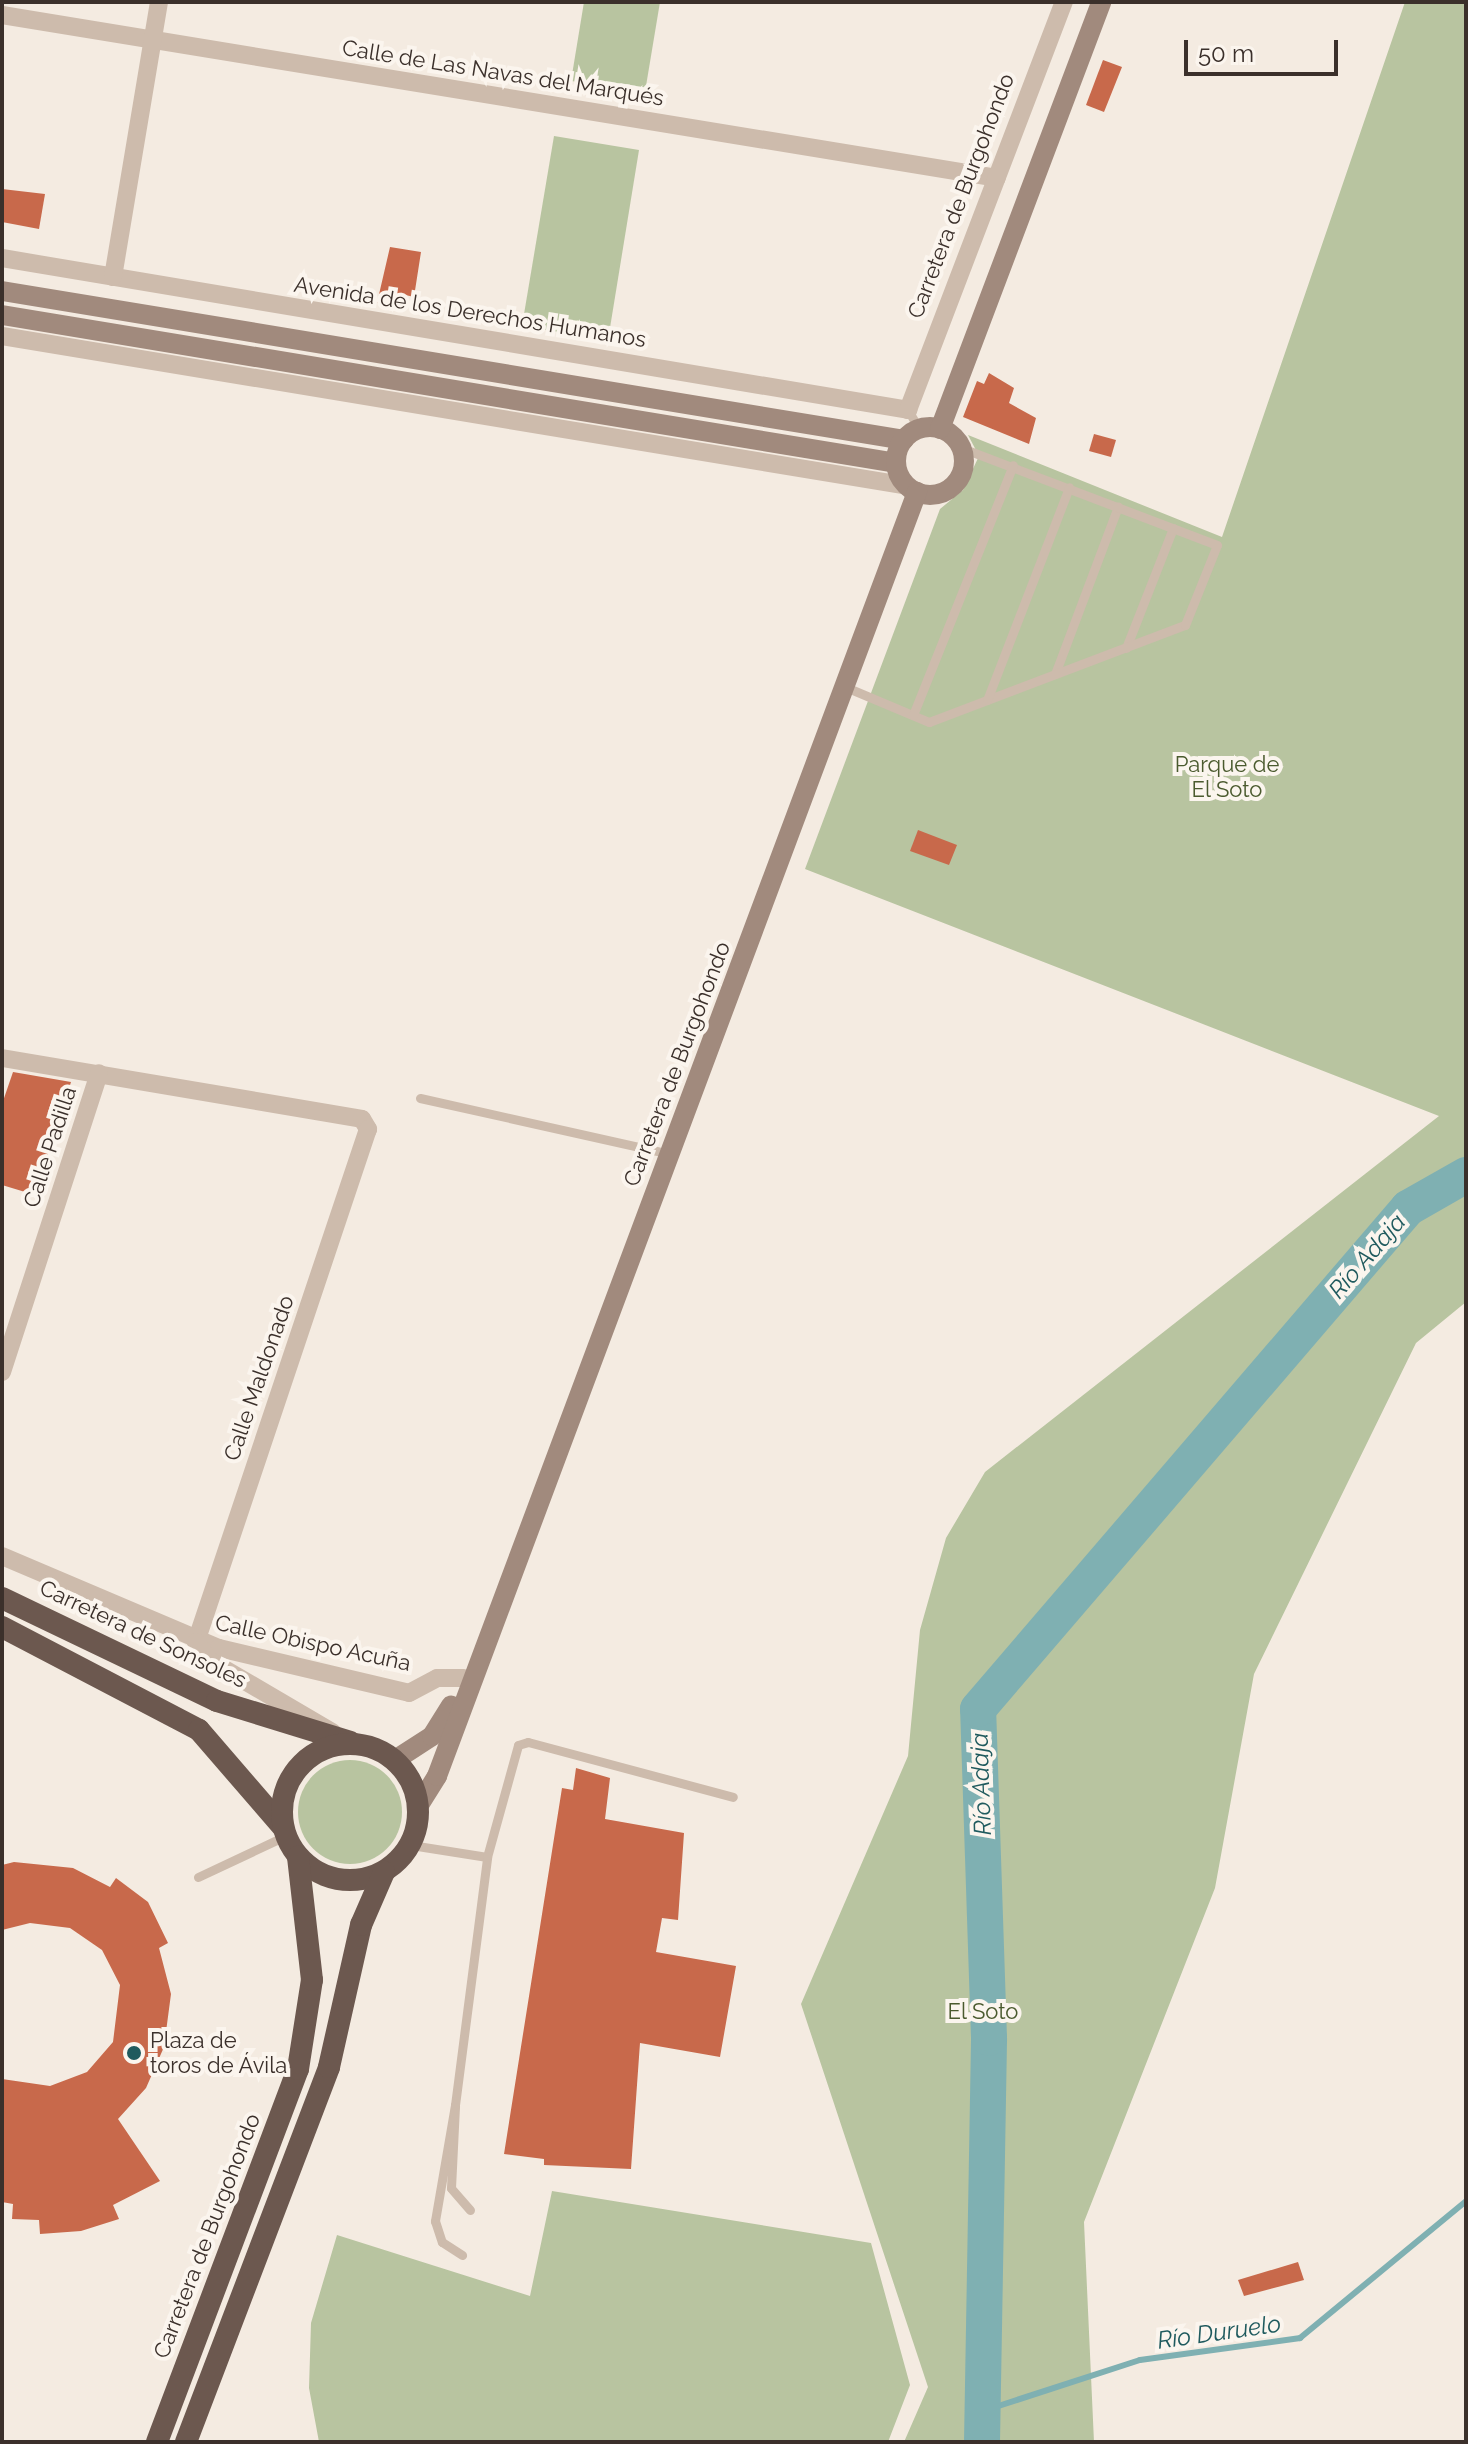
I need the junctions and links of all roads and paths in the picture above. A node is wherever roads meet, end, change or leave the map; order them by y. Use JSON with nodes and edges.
{"nodes":[{"id":1,"x":159,"y":2,"type":"edge"},
{"id":2,"x":1064,"y":2,"type":"edge"},
{"id":3,"x":1101,"y":2,"type":"edge"},
{"id":4,"x":2,"y":15,"type":"edge"},
{"id":5,"x":152,"y":40,"type":"junction"},
{"id":6,"x":997,"y":178,"type":"junction"},
{"id":7,"x":2,"y":258,"type":"edge"},
{"id":8,"x":113,"y":277,"type":"junction"},
{"id":9,"x":2,"y":291,"type":"edge"},
{"id":10,"x":2,"y":315,"type":"edge"},
{"id":11,"x":2,"y":336,"type":"edge"},
{"id":12,"x":908,"y":410,"type":"junction"},
{"id":13,"x":940,"y":429,"type":"junction"},
{"id":14,"x":912,"y":434,"type":"junction"},
{"id":15,"x":962,"y":448,"type":"junction"},
{"id":16,"x":896,"y":463,"type":"junction"},
{"id":17,"x":1013,"y":465,"type":"junction"},
{"id":18,"x":1069,"y":487,"type":"junction"},
{"id":19,"x":913,"y":489,"type":"junction"},
{"id":20,"x":1118,"y":506,"type":"junction"},
{"id":21,"x":1173,"y":528,"type":"junction"},
{"id":22,"x":1126,"y":648,"type":"junction"},
{"id":23,"x":1055,"y":674,"type":"junction"},
{"id":24,"x":848,"y":688,"type":"junction"},
{"id":25,"x":987,"y":700,"type":"junction"},
{"id":26,"x":913,"y":715,"type":"junction"},
{"id":27,"x":2,"y":1058,"type":"edge"},
{"id":28,"x":99,"y":1073,"type":"junction"},
{"id":29,"x":420,"y":1098,"type":"dead end"},
{"id":30,"x":671,"y":1154,"type":"junction"},
{"id":31,"x":2,"y":1372,"type":"edge"},
{"id":32,"x":2,"y":1556,"type":"edge"},
{"id":33,"x":2,"y":1598,"type":"edge"},
{"id":34,"x":2,"y":1627,"type":"edge"},
{"id":35,"x":196,"y":1642,"type":"junction"},
{"id":36,"x":478,"y":1652,"type":"junction"},
{"id":37,"x":464,"y":1678,"type":"junction"},
{"id":38,"x":349,"y":1742,"type":"junction"},
{"id":39,"x":395,"y":1760,"type":"junction"},
{"id":40,"x":733,"y":1797,"type":"dead end"},
{"id":41,"x":419,"y":1805,"type":"junction"},
{"id":42,"x":284,"y":1831,"type":"junction"},
{"id":43,"x":411,"y":1845,"type":"junction"},
{"id":44,"x":298,"y":1857,"type":"junction"},
{"id":45,"x":487,"y":1857,"type":"junction"},
{"id":46,"x":384,"y":1872,"type":"junction"},
{"id":47,"x":198,"y":1877,"type":"dead end"},
{"id":48,"x":455,"y":2105,"type":"junction"},
{"id":49,"x":470,"y":2210,"type":"dead end"},
{"id":50,"x":462,"y":2255,"type":"dead end"},
{"id":51,"x":188,"y":2437,"type":"edge"},
{"id":52,"x":157,"y":2442,"type":"edge"}],
"edges":[{"from":1,"to":5,"type":"street"},
{"from":2,"to":6,"type":"street","name":"Carretera de Burgohondo"},
{"from":3,"to":13,"type":"main road"},
{"from":4,"to":5,"type":"street","name":"Calle de Las Navas del Marqués"},
{"from":5,"to":6,"type":"street","name":"Calle de Las Navas del Marqués"},
{"from":5,"to":8,"type":"street"},
{"from":6,"to":12,"type":"street","name":"Carretera de Burgohondo"},
{"from":7,"to":8,"type":"street","name":"Avenida de los Derechos Humanos"},
{"from":8,"to":12,"type":"street","name":"Avenida de los Derechos Humanos"},
{"from":9,"to":14,"type":"main road"},
{"from":10,"to":16,"type":"main road"},
{"from":11,"to":19,"type":"street"},
{"from":12,"to":14,"type":"lane"},
{"from":13,"to":14,"type":"main road"},
{"from":13,"to":15,"type":"main road"},
{"from":14,"to":16,"type":"main road"},
{"from":15,"to":17,"type":"lane"},
{"from":15,"to":19,"type":"main road"},
{"from":16,"to":19,"type":"main road"},
{"from":17,"to":18,"type":"lane"},
{"from":17,"to":26,"type":"lane"},
{"from":18,"to":20,"type":"lane"},
{"from":18,"to":25,"type":"lane"},
{"from":19,"to":24,"type":"main road","name":"Carretera de Burgohondo"},
{"from":20,"to":21,"type":"lane"},
{"from":20,"to":23,"type":"lane"},
{"from":21,"to":22,"type":"lane"},
{"from":21,"to":22,"type":"lane"},
{"from":22,"to":23,"type":"lane"},
{"from":23,"to":25,"type":"lane"},
{"from":24,"to":26,"type":"lane"},
{"from":24,"to":30,"type":"main road","name":"Carretera de Burgohondo"},
{"from":25,"to":26,"type":"lane"},
{"from":27,"to":28,"type":"street"},
{"from":28,"to":31,"type":"street","name":"Calle Padilla"},
{"from":28,"to":35,"type":"street","name":"Calle Maldonado"},
{"from":29,"to":30,"type":"lane"},
{"from":30,"to":36,"type":"main road","name":"Carretera de Burgohondo"},
{"from":32,"to":35,"type":"street","name":"Calle Obispo Acuña"},
{"from":33,"to":38,"type":"highway","name":"Carretera de Sonsoles"},
{"from":34,"to":42,"type":"highway"},
{"from":35,"to":37,"type":"street","name":"Calle Obispo Acuña"},
{"from":35,"to":38,"type":"street","name":"Calle Obispo Acuña"},
{"from":36,"to":37,"type":"main road","name":"Carretera de Burgohondo"},
{"from":36,"to":41,"type":"main road","name":"Carretera de Burgohondo"},
{"from":37,"to":39,"type":"main road","name":"Carretera de Burgohondo"},
{"from":38,"to":39,"type":"highway"},
{"from":38,"to":42,"type":"highway"},
{"from":39,"to":41,"type":"highway"},
{"from":40,"to":45,"type":"lane"},
{"from":41,"to":43,"type":"highway"},
{"from":42,"to":44,"type":"highway"},
{"from":42,"to":47,"type":"lane"},
{"from":43,"to":45,"type":"lane"},
{"from":43,"to":46,"type":"highway"},
{"from":44,"to":46,"type":"highway"},
{"from":44,"to":52,"type":"highway","name":"Carretera de Burgohondo"},
{"from":45,"to":48,"type":"lane"},
{"from":46,"to":51,"type":"highway"},
{"from":48,"to":49,"type":"lane"},
{"from":48,"to":50,"type":"lane"}]}
